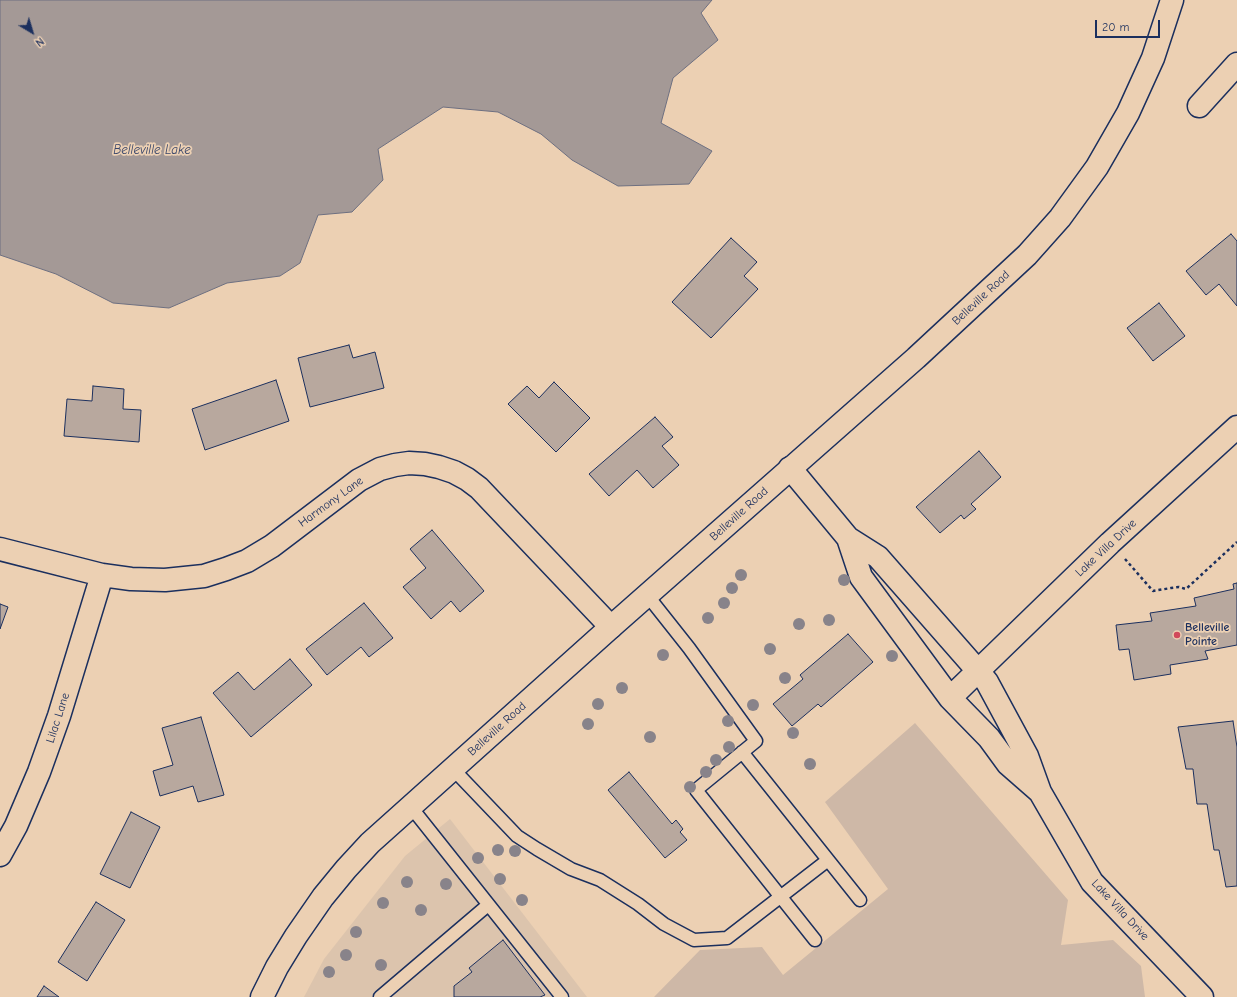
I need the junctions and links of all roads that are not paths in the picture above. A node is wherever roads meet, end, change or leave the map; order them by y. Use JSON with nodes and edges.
{"nodes":[{"id":1,"x":1172,"y":0,"type":"edge"},
{"id":2,"x":1237,"y":64,"type":"edge"},
{"id":3,"x":1199,"y":106,"type":"dead end"},
{"id":4,"x":1237,"y":427,"type":"edge"},
{"id":5,"x":790,"y":468,"type":"junction"},
{"id":6,"x":848,"y":538,"type":"junction"},
{"id":7,"x":0,"y":549,"type":"edge"},
{"id":8,"x":102,"y":575,"type":"junction"},
{"id":9,"x":647,"y":595,"type":"junction"},
{"id":10,"x":611,"y":627,"type":"junction"},
{"id":11,"x":978,"y":671,"type":"junction"},
{"id":12,"x":950,"y":698,"type":"junction"},
{"id":13,"x":742,"y":752,"type":"junction"},
{"id":14,"x":453,"y":769,"type":"junction"},
{"id":15,"x":1040,"y":792,"type":"junction"},
{"id":16,"x":411,"y":807,"type":"junction"},
{"id":17,"x":0,"y":855,"type":"edge"},
{"id":18,"x":828,"y":860,"type":"junction"},
{"id":19,"x":781,"y":897,"type":"junction"},
{"id":20,"x":860,"y":900,"type":"dead end"},
{"id":21,"x":488,"y":905,"type":"junction"},
{"id":22,"x":815,"y":940,"type":"dead end"},
{"id":23,"x":262,"y":997,"type":"edge"},
{"id":24,"x":380,"y":997,"type":"edge"},
{"id":25,"x":562,"y":997,"type":"edge"},
{"id":26,"x":1202,"y":997,"type":"edge"}],
"edges":[{"from":1,"to":5,"type":"street","name":"Belleville Road"},
{"from":2,"to":3,"type":"street"},
{"from":4,"to":11,"type":"street","name":"Lake Villa Drive"},
{"from":5,"to":6,"type":"street","name":"Lake Villa Drive"},
{"from":5,"to":9,"type":"street","name":"Belleville Road"},
{"from":6,"to":11,"type":"street","name":"Lake Villa Drive"},
{"from":6,"to":12,"type":"street","name":"Lake Villa Drive"},
{"from":7,"to":8,"type":"street","name":"Harmony Lane"},
{"from":8,"to":10,"type":"street","name":"Harmony Lane"},
{"from":8,"to":17,"type":"street","name":"Lilac Lane"},
{"from":9,"to":10,"type":"street","name":"Belleville Road"},
{"from":9,"to":13,"type":"lane"},
{"from":10,"to":14,"type":"street","name":"Belleville Road"},
{"from":11,"to":12,"type":"street","name":"Lake Villa Drive"},
{"from":11,"to":15,"type":"street","name":"Lake Villa Drive"},
{"from":12,"to":15,"type":"street","name":"Lake Villa Drive"},
{"from":13,"to":18,"type":"lane"},
{"from":13,"to":19,"type":"lane"},
{"from":14,"to":16,"type":"street","name":"Belleville Road"},
{"from":14,"to":19,"type":"lane"},
{"from":15,"to":26,"type":"street","name":"Lake Villa Drive"},
{"from":16,"to":21,"type":"lane"},
{"from":16,"to":23,"type":"street","name":"Belleville Road"},
{"from":18,"to":19,"type":"lane"},
{"from":18,"to":20,"type":"lane"},
{"from":19,"to":22,"type":"lane"},
{"from":21,"to":24,"type":"lane"},
{"from":21,"to":25,"type":"lane"}]}
